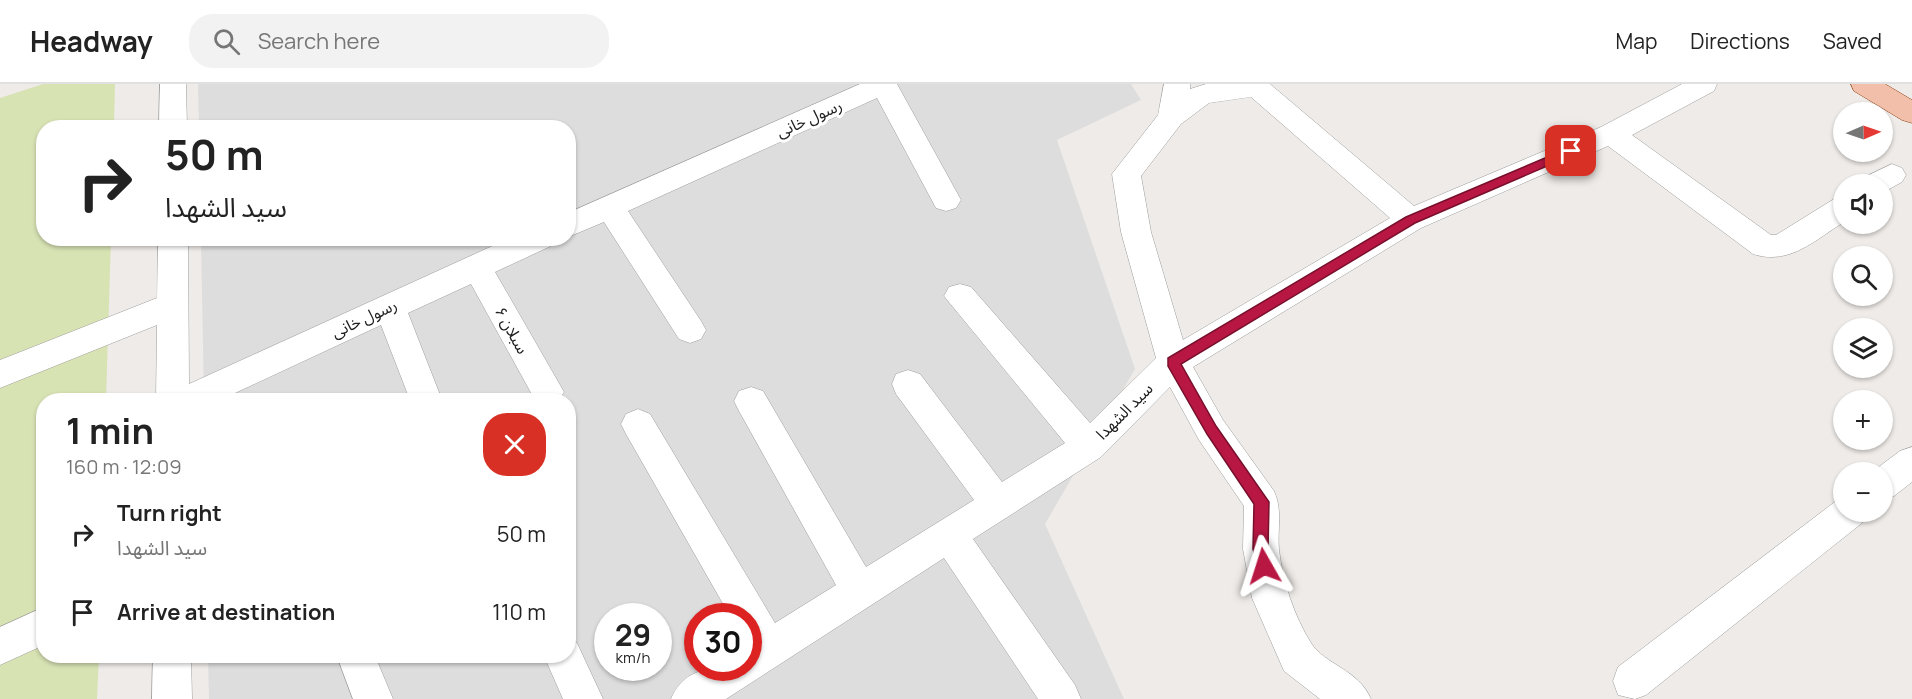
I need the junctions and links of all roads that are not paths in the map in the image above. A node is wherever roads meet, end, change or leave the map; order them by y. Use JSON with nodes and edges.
{"nodes":[{"id":1,"x":173,"y":84,"type":"edge"},
{"id":2,"x":884,"y":84,"type":"edge"},
{"id":3,"x":1177,"y":84,"type":"edge"},
{"id":4,"x":1704,"y":84,"type":"edge"},
{"id":5,"x":1864,"y":84,"type":"edge"},
{"id":6,"x":1255,"y":85,"type":"edge"},
{"id":7,"x":1912,"y":112,"type":"edge"},
{"id":8,"x":1170,"y":117,"type":"junction"},
{"id":9,"x":173,"y":120,"type":"edge"},
{"id":10,"x":1611,"y":134,"type":"junction"},
{"id":11,"x":946,"y":200,"type":"dead end"},
{"id":12,"x":610,"y":207,"type":"junction"},
{"id":13,"x":1833,"y":214,"type":"edge"},
{"id":14,"x":1411,"y":220,"type":"junction"},
{"id":15,"x":576,"y":222,"type":"edge"},
{"id":16,"x":173,"y":246,"type":"edge"},
{"id":17,"x":523,"y":246,"type":"edge"},
{"id":18,"x":477,"y":267,"type":"junction"},
{"id":19,"x":960,"y":296,"type":"dead end"},
{"id":20,"x":173,"y":305,"type":"junction"},
{"id":21,"x":390,"y":306,"type":"junction"},
{"id":22,"x":690,"y":330,"type":"dead end"},
{"id":23,"x":1173,"y":362,"type":"junction"},
{"id":24,"x":0,"y":374,"type":"edge"},
{"id":25,"x":908,"y":384,"type":"dead end"},
{"id":26,"x":547,"y":392,"type":"dead end"},
{"id":27,"x":172,"y":393,"type":"edge"},
{"id":28,"x":203,"y":393,"type":"edge"},
{"id":29,"x":423,"y":393,"type":"edge"},
{"id":30,"x":751,"y":401,"type":"dead end"},
{"id":31,"x":638,"y":424,"type":"dead end"},
{"id":32,"x":1089,"y":446,"type":"junction"},
{"id":33,"x":1912,"y":462,"type":"edge"},
{"id":34,"x":1893,"y":477,"type":"edge"},
{"id":35,"x":998,"y":504,"type":"junction"},
{"id":36,"x":1836,"y":522,"type":"edge"},
{"id":37,"x":949,"y":535,"type":"junction"},
{"id":38,"x":860,"y":592,"type":"junction"},
{"id":39,"x":725,"y":603,"type":"edge"},
{"id":40,"x":36,"y":629,"type":"edge"},
{"id":41,"x":0,"y":646,"type":"edge"},
{"id":42,"x":762,"y":654,"type":"edge"},
{"id":43,"x":172,"y":663,"type":"edge"},
{"id":44,"x":359,"y":663,"type":"edge"},
{"id":45,"x":566,"y":663,"type":"edge"},
{"id":46,"x":720,"y":681,"type":"edge"},
{"id":47,"x":1632,"y":681,"type":"dead end"},
{"id":48,"x":172,"y":699,"type":"edge"},
{"id":49,"x":373,"y":699,"type":"edge"},
{"id":50,"x":583,"y":699,"type":"edge"},
{"id":51,"x":691,"y":699,"type":"edge"},
{"id":52,"x":1061,"y":699,"type":"edge"},
{"id":53,"x":1351,"y":699,"type":"edge"}],
"edges":[{"from":1,"to":9,"type":"street"},
{"from":2,"to":11,"type":"street"},
{"from":2,"to":12,"type":"street","name":"رسول خانی"},
{"from":3,"to":8,"type":"street"},
{"from":4,"to":10,"type":"street","name":"سید الشهدا"},
{"from":5,"to":7,"type":"main road"},
{"from":6,"to":8,"type":"street"},
{"from":6,"to":14,"type":"street"},
{"from":8,"to":23,"type":"street"},
{"from":10,"to":13,"type":"street"},
{"from":10,"to":14,"type":"street","name":"سید الشهدا"},
{"from":12,"to":15,"type":"street","name":"رسول خانی"},
{"from":12,"to":22,"type":"street"},
{"from":14,"to":23,"type":"street","name":"سید الشهدا"},
{"from":16,"to":20,"type":"street"},
{"from":17,"to":18,"type":"street","name":"رسول خانی"},
{"from":18,"to":21,"type":"street","name":"رسول خانی"},
{"from":18,"to":26,"type":"street","name":"سبلان ۶"},
{"from":19,"to":32,"type":"street"},
{"from":20,"to":24,"type":"street"},
{"from":20,"to":27,"type":"street"},
{"from":21,"to":28,"type":"street","name":"رسول خانی"},
{"from":21,"to":29,"type":"street"},
{"from":23,"to":32,"type":"street","name":"سید الشهدا"},
{"from":23,"to":53,"type":"street"},
{"from":25,"to":35,"type":"street"},
{"from":30,"to":38,"type":"street"},
{"from":31,"to":39,"type":"street"},
{"from":32,"to":35,"type":"street","name":"سید الشهدا"},
{"from":33,"to":34,"type":"street"},
{"from":35,"to":37,"type":"street","name":"سید الشهدا"},
{"from":36,"to":47,"type":"street"},
{"from":37,"to":38,"type":"street","name":"سید الشهدا"},
{"from":37,"to":52,"type":"street"},
{"from":38,"to":42,"type":"street","name":"سید الشهدا"},
{"from":40,"to":41,"type":"street"},
{"from":43,"to":48,"type":"street"},
{"from":44,"to":49,"type":"street"},
{"from":45,"to":50,"type":"street"},
{"from":46,"to":51,"type":"street","name":"سید الشهدا"}]}
